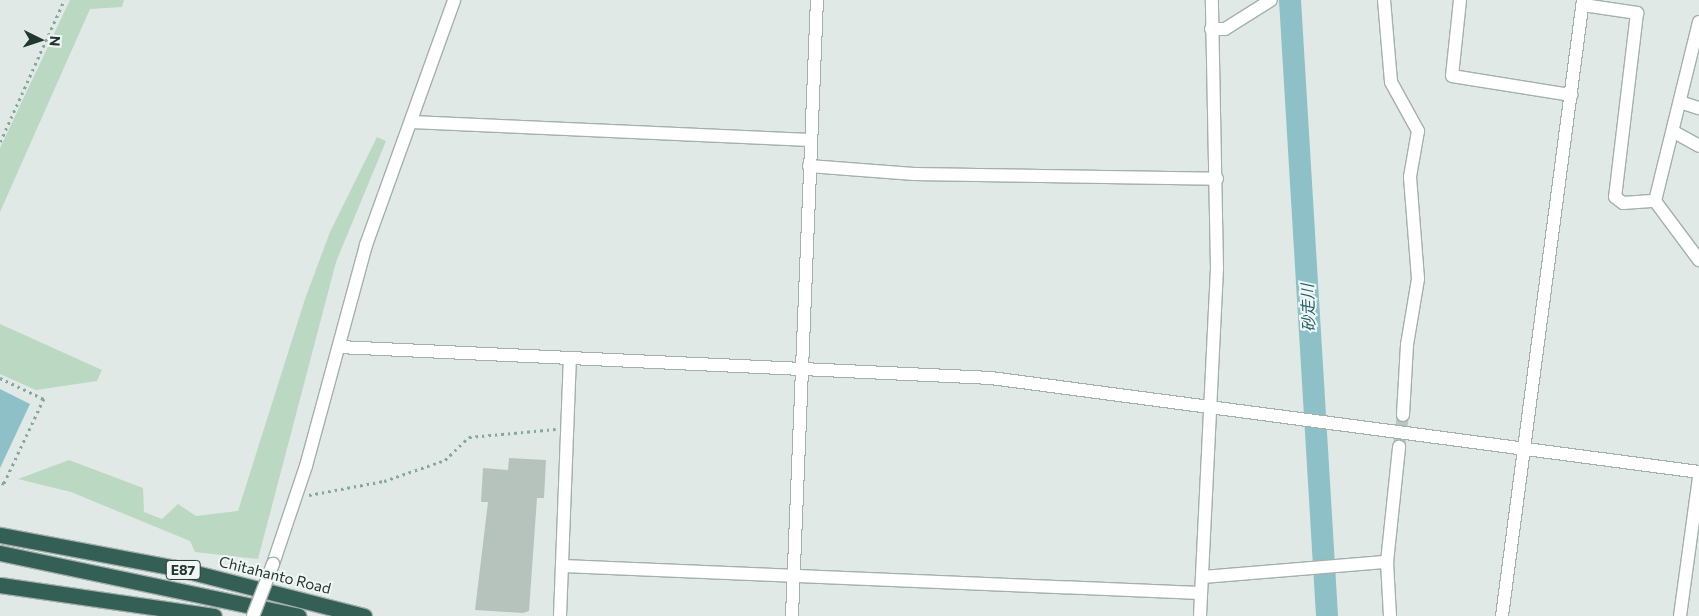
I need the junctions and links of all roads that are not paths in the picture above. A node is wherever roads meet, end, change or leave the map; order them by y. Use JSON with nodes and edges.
{"nodes":[{"id":1,"x":454,"y":0,"type":"edge"},
{"id":2,"x":817,"y":0,"type":"edge"},
{"id":3,"x":1212,"y":0,"type":"edge"},
{"id":4,"x":1271,"y":0,"type":"edge"},
{"id":5,"x":1384,"y":0,"type":"edge"},
{"id":6,"x":1460,"y":0,"type":"edge"},
{"id":7,"x":1583,"y":3,"type":"edge"},
{"id":8,"x":1699,"y":22,"type":"edge"},
{"id":9,"x":1211,"y":29,"type":"junction"},
{"id":10,"x":1571,"y":95,"type":"junction"},
{"id":11,"x":1680,"y":102,"type":"junction"},
{"id":12,"x":1699,"y":108,"type":"edge"},
{"id":13,"x":412,"y":122,"type":"junction"},
{"id":14,"x":1674,"y":132,"type":"junction"},
{"id":15,"x":810,"y":140,"type":"junction"},
{"id":16,"x":1699,"y":146,"type":"edge"},
{"id":17,"x":809,"y":166,"type":"junction"},
{"id":18,"x":1217,"y":178,"type":"junction"},
{"id":19,"x":1655,"y":201,"type":"junction"},
{"id":20,"x":1699,"y":260,"type":"edge"},
{"id":21,"x":339,"y":347,"type":"junction"},
{"id":22,"x":570,"y":358,"type":"junction"},
{"id":23,"x":801,"y":368,"type":"junction"},
{"id":24,"x":1212,"y":405,"type":"junction"},
{"id":25,"x":1403,"y":415,"type":"tunnel mouth"},
{"id":26,"x":1399,"y":447,"type":"tunnel mouth"},
{"id":27,"x":1523,"y":448,"type":"junction"},
{"id":28,"x":1699,"y":472,"type":"edge"},
{"id":29,"x":1699,"y":478,"type":"edge"},
{"id":30,"x":0,"y":535,"type":"edge"},
{"id":31,"x":0,"y":553,"type":"edge"},
{"id":32,"x":1387,"y":562,"type":"junction"},
{"id":33,"x":563,"y":566,"type":"junction"},
{"id":34,"x":794,"y":576,"type":"junction"},
{"id":35,"x":1203,"y":577,"type":"junction"},
{"id":36,"x":0,"y":585,"type":"edge"},
{"id":37,"x":1199,"y":593,"type":"junction"},
{"id":38,"x":214,"y":616,"type":"edge"},
{"id":39,"x":253,"y":616,"type":"edge"},
{"id":40,"x":298,"y":616,"type":"edge"},
{"id":41,"x":364,"y":616,"type":"edge"},
{"id":42,"x":560,"y":616,"type":"edge"},
{"id":43,"x":792,"y":616,"type":"edge"},
{"id":44,"x":1200,"y":616,"type":"edge"},
{"id":45,"x":1390,"y":616,"type":"edge"},
{"id":46,"x":1502,"y":616,"type":"edge"},
{"id":47,"x":1680,"y":616,"type":"edge"}],
"edges":[{"from":1,"to":13,"type":"street"},
{"from":2,"to":15,"type":"street"},
{"from":3,"to":9,"type":"street"},
{"from":4,"to":9,"type":"street"},
{"from":5,"to":25,"type":"street"},
{"from":6,"to":10,"type":"street"},
{"from":7,"to":10,"type":"street"},
{"from":7,"to":19,"type":"street"},
{"from":8,"to":11,"type":"street"},
{"from":9,"to":18,"type":"street"},
{"from":10,"to":27,"type":"street"},
{"from":11,"to":12,"type":"street"},
{"from":11,"to":14,"type":"street"},
{"from":13,"to":15,"type":"street"},
{"from":13,"to":21,"type":"street"},
{"from":14,"to":16,"type":"street"},
{"from":14,"to":19,"type":"street"},
{"from":15,"to":17,"type":"street"},
{"from":17,"to":18,"type":"street"},
{"from":17,"to":23,"type":"street"},
{"from":18,"to":24,"type":"street"},
{"from":19,"to":20,"type":"street"},
{"from":21,"to":22,"type":"street"},
{"from":21,"to":39,"type":"street","bridge":true},
{"from":22,"to":23,"type":"street"},
{"from":22,"to":33,"type":"street"},
{"from":23,"to":24,"type":"street"},
{"from":23,"to":34,"type":"street"},
{"from":24,"to":27,"type":"street"},
{"from":24,"to":35,"type":"street"},
{"from":26,"to":32,"type":"street"},
{"from":27,"to":28,"type":"street"},
{"from":27,"to":46,"type":"street"},
{"from":29,"to":47,"type":"street"},
{"from":30,"to":41,"type":"highway","name":"Chitahanto Road","number":"E87"},
{"from":31,"to":40,"type":"highway","number":"E87"},
{"from":32,"to":35,"type":"street"},
{"from":32,"to":45,"type":"street"},
{"from":33,"to":34,"type":"street"},
{"from":33,"to":42,"type":"street"},
{"from":34,"to":37,"type":"street"},
{"from":34,"to":43,"type":"street"},
{"from":35,"to":37,"type":"street"},
{"from":36,"to":38,"type":"highway"},
{"from":37,"to":44,"type":"street"}]}
